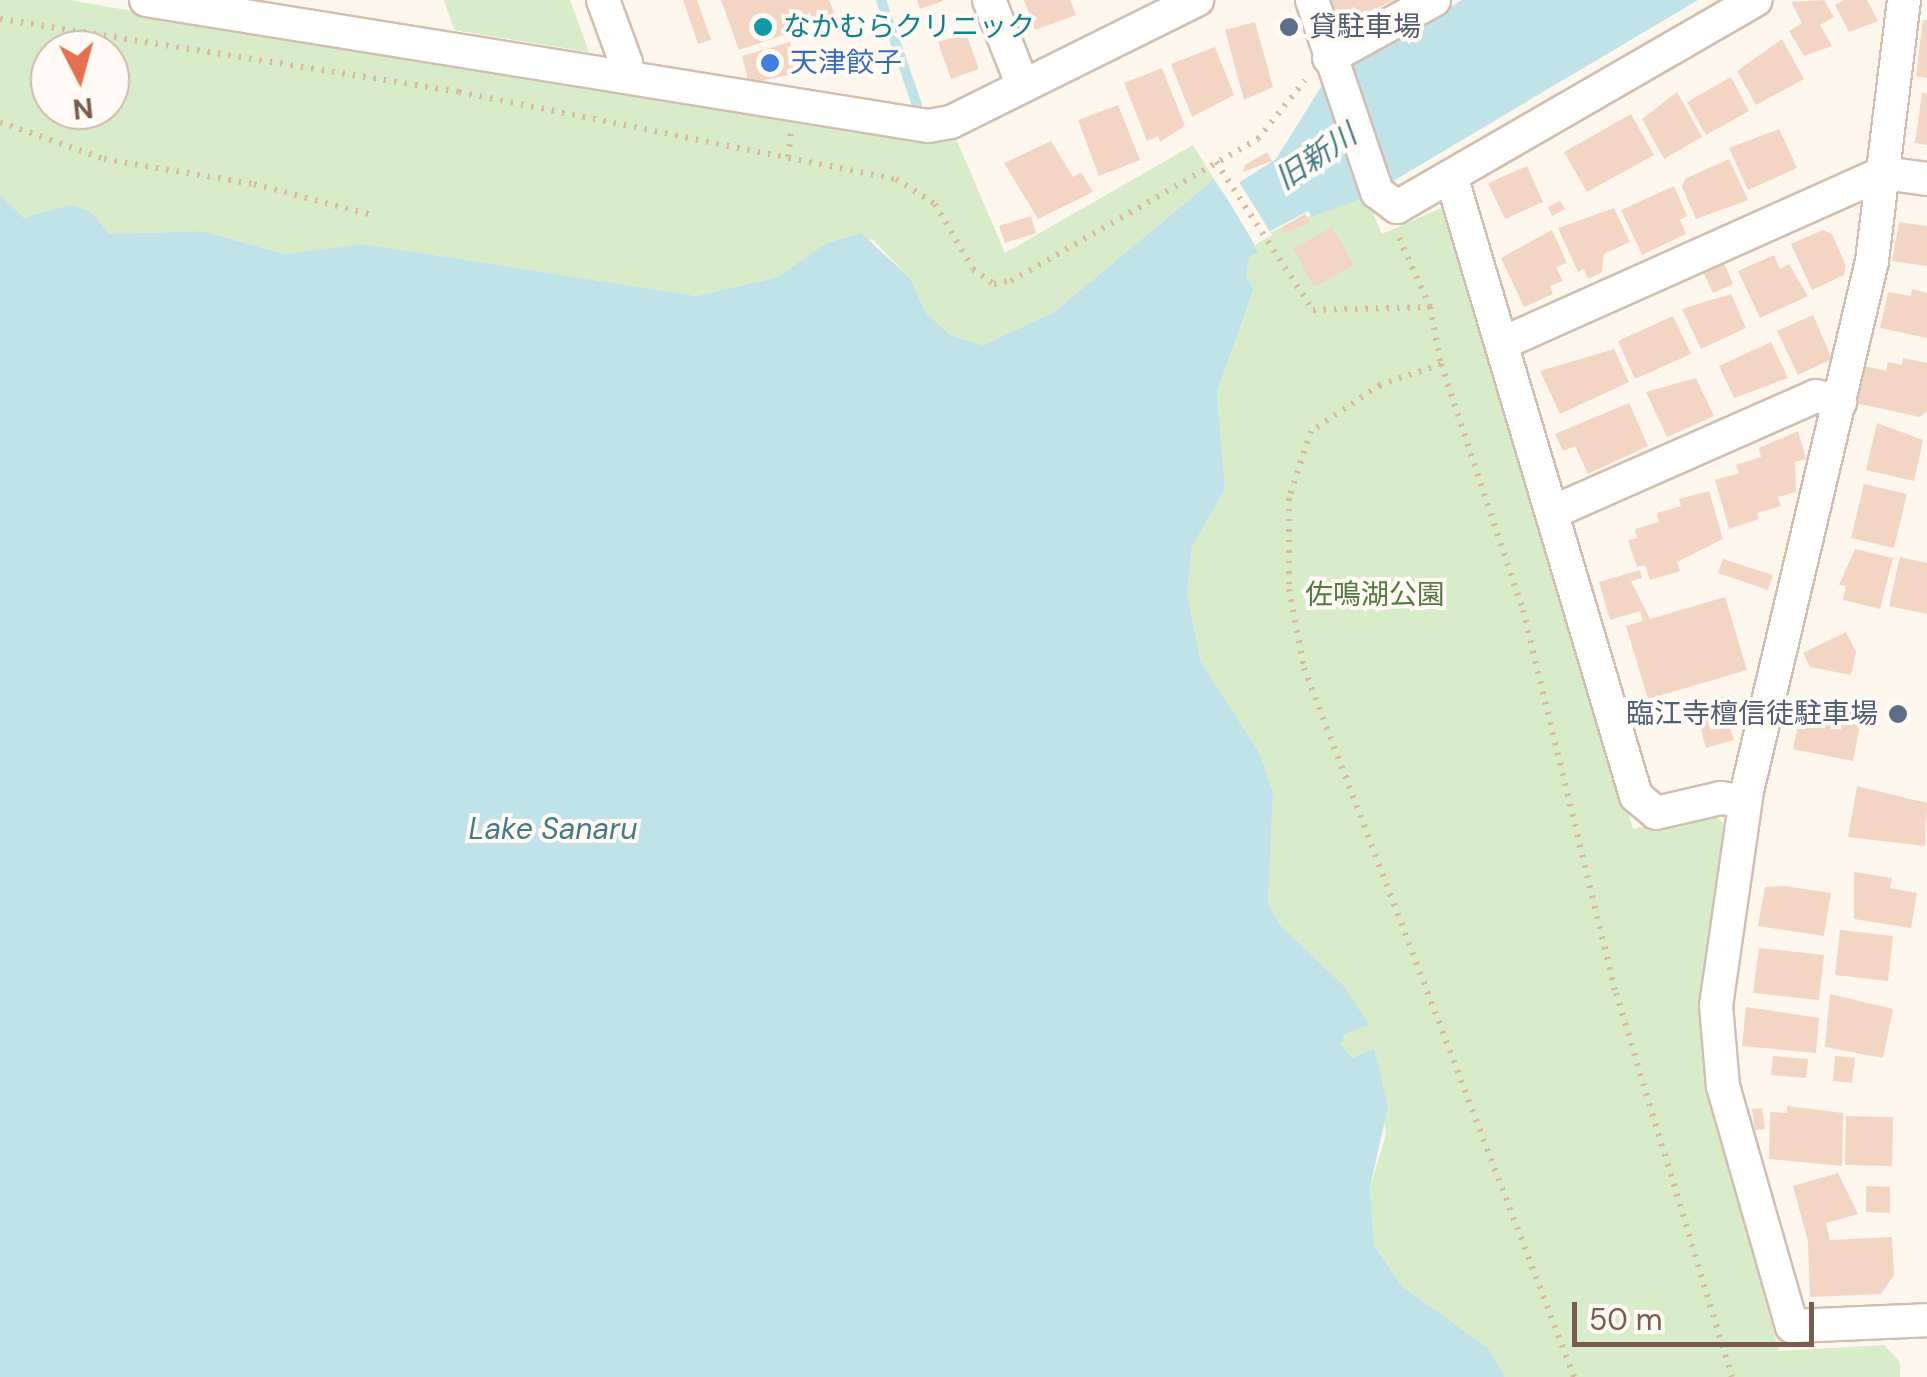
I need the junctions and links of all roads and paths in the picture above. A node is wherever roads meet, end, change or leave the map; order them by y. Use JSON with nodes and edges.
{"nodes":[{"id":1,"x":146,"y":0,"type":"edge"},
{"id":2,"x":602,"y":0,"type":"edge"},
{"id":3,"x":990,"y":0,"type":"edge"},
{"id":4,"x":1197,"y":0,"type":"edge"},
{"id":5,"x":1312,"y":0,"type":"edge"},
{"id":6,"x":1434,"y":0,"type":"edge"},
{"id":7,"x":1755,"y":0,"type":"edge"},
{"id":8,"x":1904,"y":0,"type":"edge"},
{"id":9,"x":242,"y":8,"type":"edge"},
{"id":10,"x":0,"y":19,"type":"edge"},
{"id":11,"x":1331,"y":65,"type":"junction"},
{"id":12,"x":624,"y":78,"type":"junction"},
{"id":13,"x":1023,"y":86,"type":"junction"},
{"id":14,"x":0,"y":122,"type":"edge"},
{"id":15,"x":1216,"y":162,"type":"junction"},
{"id":16,"x":1883,"y":173,"type":"junction"},
{"id":17,"x":1927,"y":178,"type":"edge"},
{"id":18,"x":1452,"y":179,"type":"junction"},
{"id":19,"x":1385,"y":199,"type":"junction"},
{"id":20,"x":371,"y":215,"type":"dead end"},
{"id":21,"x":1430,"y":306,"type":"junction"},
{"id":22,"x":1503,"y":342,"type":"junction"},
{"id":23,"x":1441,"y":364,"type":"junction"},
{"id":24,"x":1840,"y":402,"type":"junction"},
{"id":25,"x":1553,"y":512,"type":"junction"},
{"id":26,"x":1745,"y":802,"type":"junction"},
{"id":27,"x":1927,"y":1320,"type":"edge"},
{"id":28,"x":1574,"y":1377,"type":"edge"},
{"id":29,"x":1732,"y":1377,"type":"edge"}],
"edges":[{"from":1,"to":9,"type":"street"},
{"from":2,"to":12,"type":"street"},
{"from":3,"to":13,"type":"street"},
{"from":4,"to":13,"type":"street"},
{"from":5,"to":11,"type":"street"},
{"from":6,"to":11,"type":"street"},
{"from":7,"to":18,"type":"street"},
{"from":8,"to":16,"type":"street"},
{"from":9,"to":12,"type":"street"},
{"from":10,"to":15,"type":"path"},
{"from":11,"to":15,"type":"path"},
{"from":11,"to":19,"type":"street"},
{"from":12,"to":13,"type":"street"},
{"from":14,"to":20,"type":"path"},
{"from":15,"to":21,"type":"path"},
{"from":16,"to":17,"type":"street"},
{"from":16,"to":22,"type":"street"},
{"from":16,"to":24,"type":"street"},
{"from":18,"to":19,"type":"street"},
{"from":18,"to":22,"type":"street"},
{"from":19,"to":21,"type":"path"},
{"from":21,"to":23,"type":"path"},
{"from":22,"to":25,"type":"street"},
{"from":23,"to":28,"type":"path"},
{"from":23,"to":29,"type":"path"},
{"from":24,"to":25,"type":"street"},
{"from":24,"to":26,"type":"street"},
{"from":25,"to":26,"type":"street"},
{"from":26,"to":27,"type":"street"}]}
